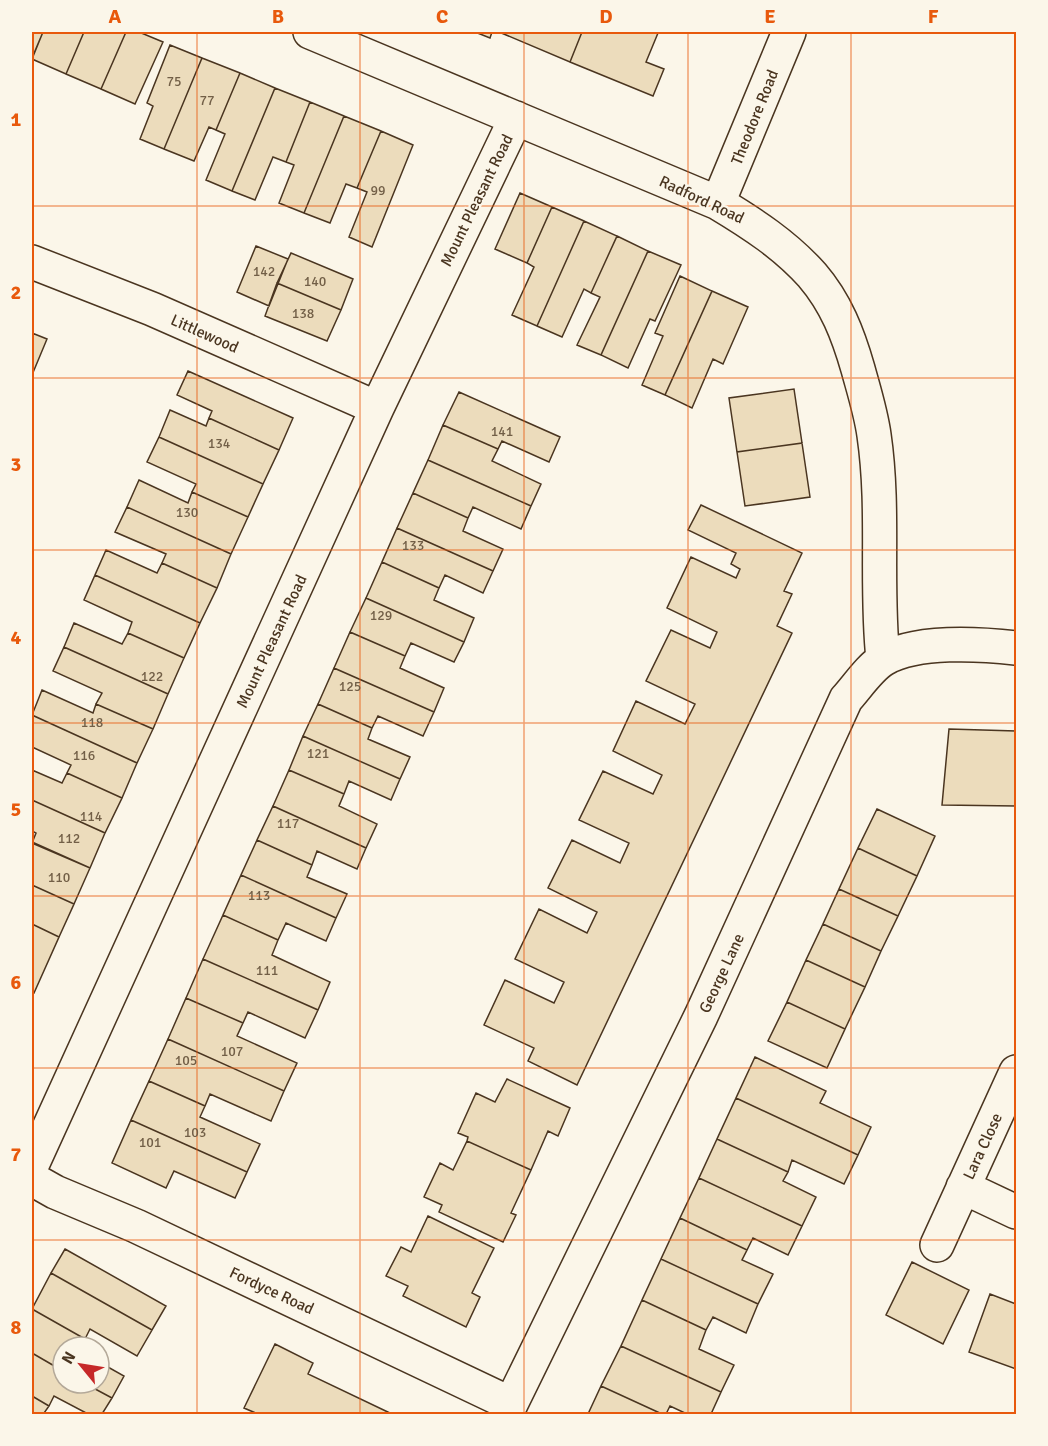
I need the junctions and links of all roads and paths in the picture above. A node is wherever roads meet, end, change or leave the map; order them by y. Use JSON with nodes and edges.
{"nodes":[{"id":1,"x":310,"y":32,"type":"edge"},
{"id":2,"x":789,"y":32,"type":"edge"},
{"id":3,"x":516,"y":118,"type":"junction"},
{"id":4,"x":718,"y":203,"type":"junction"},
{"id":5,"x":32,"y":262,"type":"edge"},
{"id":6,"x":377,"y":408,"type":"junction"},
{"id":7,"x":1017,"y":648,"type":"edge"},
{"id":8,"x":883,"y":659,"type":"junction"},
{"id":9,"x":1017,"y":1072,"type":"edge"},
{"id":10,"x":32,"y":1166,"type":"edge"},
{"id":11,"x":32,"y":1179,"type":"edge"},
{"id":12,"x":963,"y":1187,"type":"junction"},
{"id":13,"x":1017,"y":1212,"type":"edge"},
{"id":14,"x":937,"y":1245,"type":"dead end"},
{"id":15,"x":508,"y":1409,"type":"edge"}],
"edges":[{"from":1,"to":3,"type":"street","name":"Radford Road"},
{"from":2,"to":4,"type":"street","name":"Theodore Road"},
{"from":3,"to":4,"type":"street","name":"Radford Road"},
{"from":3,"to":6,"type":"street","name":"Mount Pleasant Road"},
{"from":4,"to":8,"type":"street","name":"Radford Road"},
{"from":5,"to":6,"type":"street","name":"Littlewood"},
{"from":6,"to":10,"type":"street","name":"Mount Pleasant Road"},
{"from":7,"to":8,"type":"street","name":"George Lane"},
{"from":8,"to":15,"type":"street","name":"George Lane"},
{"from":9,"to":12,"type":"street","name":"Lara Close"},
{"from":11,"to":15,"type":"street","name":"Fordyce Road"},
{"from":12,"to":13,"type":"street","name":"Lara Close"},
{"from":12,"to":14,"type":"street","name":"Lara Close"}]}
